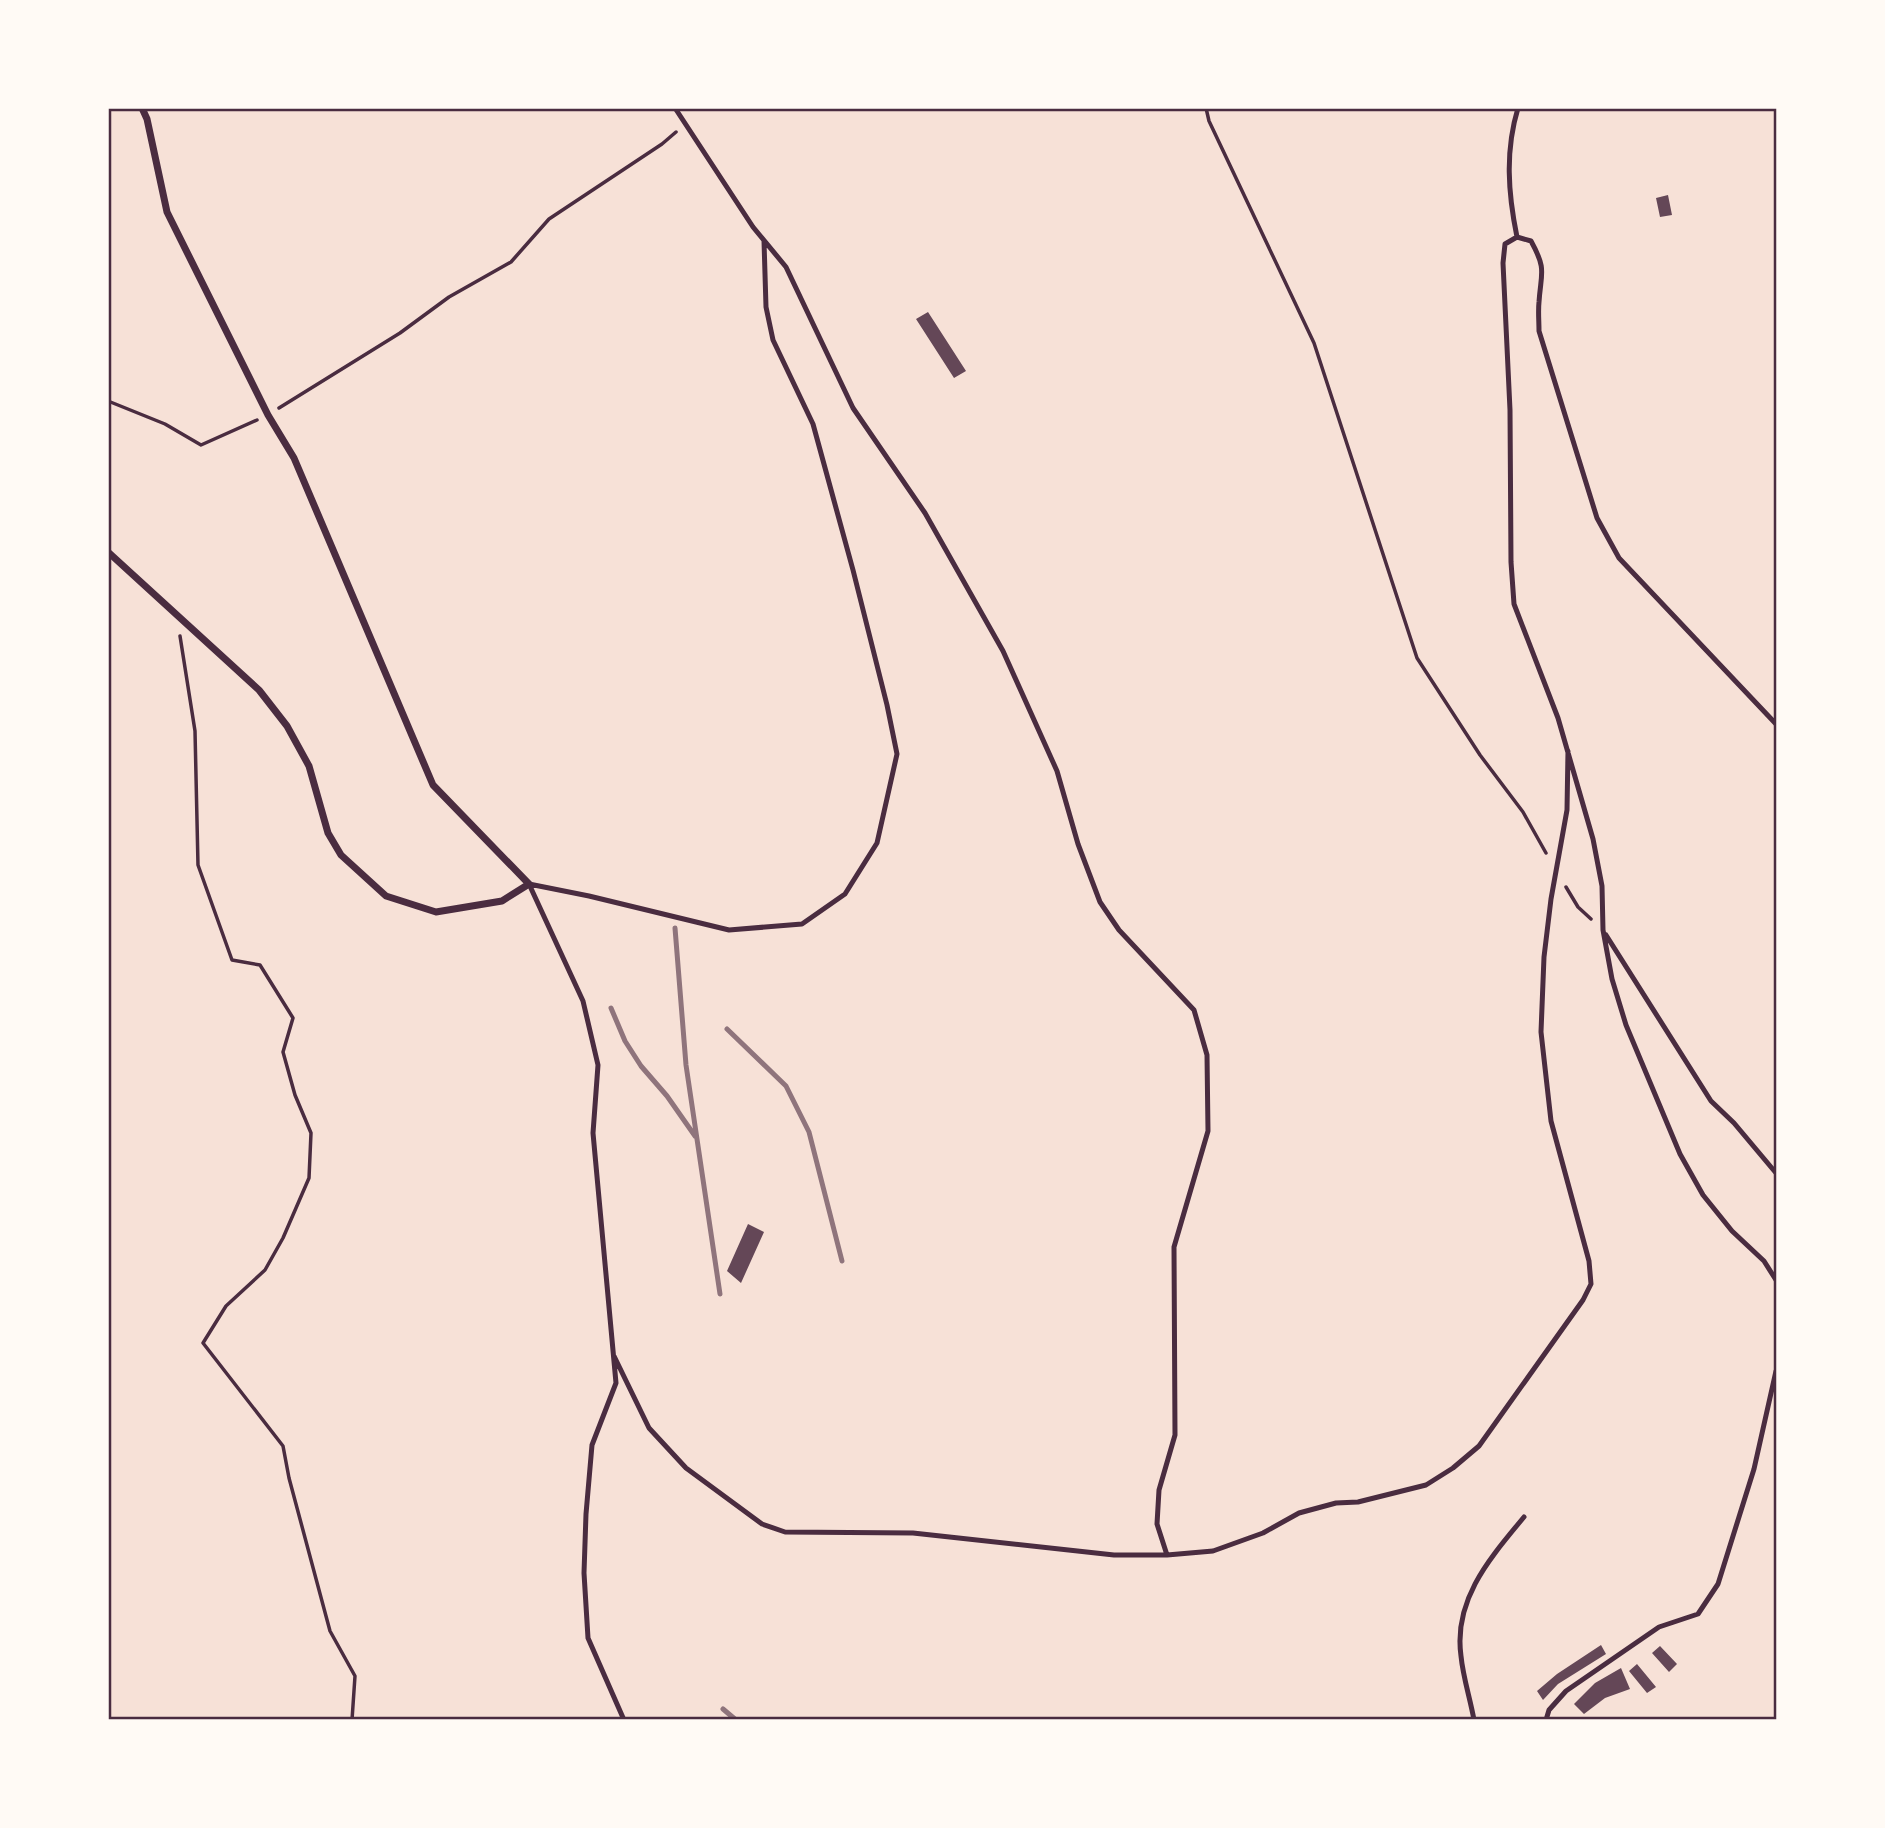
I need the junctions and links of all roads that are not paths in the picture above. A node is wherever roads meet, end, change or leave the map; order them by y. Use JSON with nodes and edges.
{"nodes":[{"id":1,"x":142,"y":108,"type":"edge"},
{"id":2,"x":675,"y":108,"type":"edge"},
{"id":3,"x":1518,"y":108,"type":"edge"},
{"id":4,"x":1517,"y":237,"type":"junction"},
{"id":5,"x":764,"y":239,"type":"junction"},
{"id":6,"x":108,"y":552,"type":"edge"},
{"id":7,"x":1776,"y":724,"type":"edge"},
{"id":8,"x":1568,"y":751,"type":"junction"},
{"id":9,"x":529,"y":884,"type":"junction"},
{"id":10,"x":1603,"y":930,"type":"junction"},
{"id":11,"x":1776,"y":1173,"type":"edge"},
{"id":12,"x":1776,"y":1280,"type":"edge"},
{"id":13,"x":614,"y":1356,"type":"junction"},
{"id":14,"x":1776,"y":1371,"type":"edge"},
{"id":15,"x":1524,"y":1517,"type":"dead end"},
{"id":16,"x":1167,"y":1555,"type":"junction"},
{"id":17,"x":624,"y":1720,"type":"edge"},
{"id":18,"x":1474,"y":1720,"type":"edge"},
{"id":19,"x":1546,"y":1720,"type":"edge"}],
"edges":[{"from":1,"to":9,"type":"street"},
{"from":2,"to":5,"type":"lane"},
{"from":3,"to":4,"type":"lane"},
{"from":4,"to":7,"type":"lane"},
{"from":4,"to":8,"type":"lane"},
{"from":5,"to":9,"type":"lane"},
{"from":5,"to":16,"type":"lane"},
{"from":6,"to":9,"type":"street"},
{"from":8,"to":10,"type":"lane"},
{"from":8,"to":16,"type":"lane"},
{"from":9,"to":13,"type":"lane"},
{"from":10,"to":11,"type":"lane"},
{"from":10,"to":12,"type":"lane"},
{"from":13,"to":16,"type":"lane"},
{"from":13,"to":17,"type":"lane"},
{"from":14,"to":19,"type":"lane"},
{"from":15,"to":18,"type":"lane"}]}
